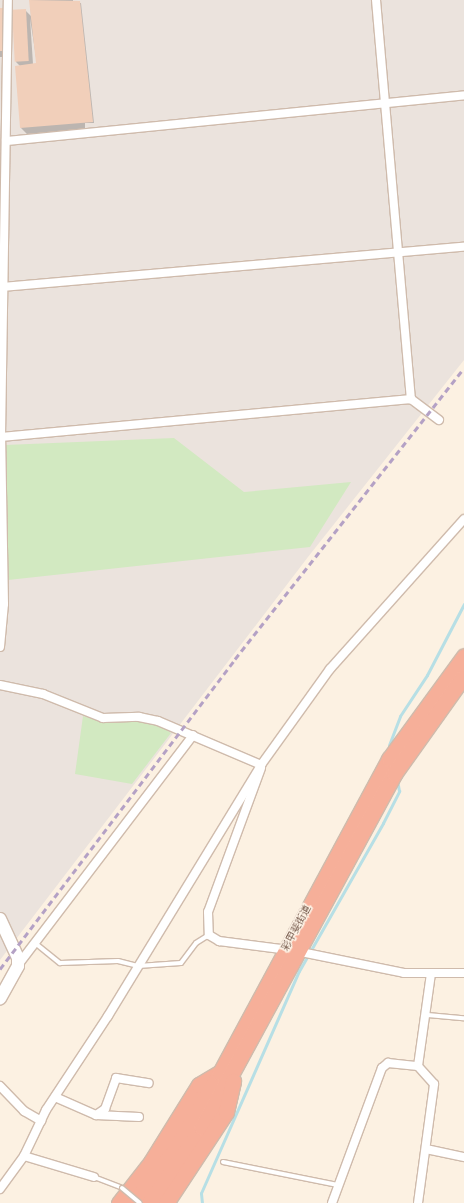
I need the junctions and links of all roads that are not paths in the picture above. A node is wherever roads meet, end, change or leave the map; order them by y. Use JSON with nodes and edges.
{"nodes":[{"id":1,"x":8,"y":0,"type":"edge"},
{"id":2,"x":376,"y":0,"type":"edge"},
{"id":3,"x":464,"y":95,"type":"edge"},
{"id":4,"x":386,"y":103,"type":"junction"},
{"id":5,"x":6,"y":141,"type":"junction"},
{"id":6,"x":464,"y":247,"type":"edge"},
{"id":7,"x":397,"y":253,"type":"junction"},
{"id":8,"x":3,"y":287,"type":"junction"},
{"id":9,"x":411,"y":400,"type":"junction"},
{"id":10,"x":439,"y":420,"type":"dead end"},
{"id":11,"x":1,"y":436,"type":"edge"},
{"id":12,"x":464,"y":519,"type":"edge"},
{"id":13,"x":0,"y":647,"type":"edge"},
{"id":14,"x":464,"y":656,"type":"edge"},
{"id":15,"x":464,"y":676,"type":"edge"},
{"id":16,"x":0,"y":685,"type":"edge"},
{"id":17,"x":194,"y":735,"type":"junction"},
{"id":18,"x":261,"y":765,"type":"junction"},
{"id":19,"x":0,"y":918,"type":"edge"},
{"id":20,"x":209,"y":934,"type":"junction"},
{"id":21,"x":34,"y":943,"type":"junction"},
{"id":22,"x":289,"y":952,"type":"junction"},
{"id":23,"x":18,"y":966,"type":"junction"},
{"id":24,"x":138,"y":966,"type":"junction"},
{"id":25,"x":431,"y":973,"type":"junction"},
{"id":26,"x":464,"y":973,"type":"edge"},
{"id":27,"x":0,"y":998,"type":"edge"},
{"id":28,"x":427,"y":1015,"type":"junction"},
{"id":29,"x":464,"y":1018,"type":"edge"},
{"id":30,"x":418,"y":1066,"type":"junction"},
{"id":31,"x":227,"y":1072,"type":"junction"},
{"id":32,"x":149,"y":1084,"type":"dead end"},
{"id":33,"x":0,"y":1086,"type":"edge"},
{"id":34,"x":55,"y":1097,"type":"junction"},
{"id":35,"x":96,"y":1115,"type":"junction"},
{"id":36,"x":139,"y":1116,"type":"dead end"},
{"id":37,"x":41,"y":1121,"type":"junction"},
{"id":38,"x":426,"y":1149,"type":"junction"},
{"id":39,"x":24,"y":1156,"type":"junction"},
{"id":40,"x":464,"y":1157,"type":"edge"},
{"id":41,"x":224,"y":1162,"type":"dead end"},
{"id":42,"x":94,"y":1177,"type":"joint"},
{"id":43,"x":339,"y":1185,"type":"junction"},
{"id":44,"x":0,"y":1188,"type":"edge"},
{"id":45,"x":119,"y":1203,"type":"edge"},
{"id":46,"x":133,"y":1203,"type":"edge"},
{"id":47,"x":140,"y":1203,"type":"edge"},
{"id":48,"x":149,"y":1203,"type":"edge"},
{"id":49,"x":166,"y":1203,"type":"edge"},
{"id":50,"x":332,"y":1203,"type":"edge"},
{"id":51,"x":418,"y":1203,"type":"edge"}],
"edges":[{"from":1,"to":5,"type":"street"},
{"from":2,"to":4,"type":"street"},
{"from":3,"to":4,"type":"street"},
{"from":4,"to":5,"type":"street"},
{"from":4,"to":7,"type":"street"},
{"from":5,"to":8,"type":"street"},
{"from":6,"to":7,"type":"street"},
{"from":7,"to":8,"type":"street"},
{"from":7,"to":9,"type":"street"},
{"from":8,"to":11,"type":"street"},
{"from":9,"to":10,"type":"street"},
{"from":9,"to":11,"type":"street"},
{"from":11,"to":13,"type":"street"},
{"from":12,"to":18,"type":"street"},
{"from":14,"to":22,"type":"highway","name":"彩甲斐街道"},
{"from":15,"to":22,"type":"highway","name":"彩甲斐街道"},
{"from":16,"to":17,"type":"street"},
{"from":17,"to":18,"type":"street"},
{"from":17,"to":21,"type":"street"},
{"from":18,"to":20,"type":"street"},
{"from":18,"to":24,"type":"street"},
{"from":19,"to":23,"type":"street"},
{"from":20,"to":22,"type":"street"},
{"from":20,"to":24,"type":"lane"},
{"from":21,"to":23,"type":"street"},
{"from":21,"to":24,"type":"lane"},
{"from":22,"to":25,"type":"street"},
{"from":22,"to":31,"type":"highway","name":"彩甲斐街道"},
{"from":23,"to":27,"type":"street"},
{"from":24,"to":34,"type":"street"},
{"from":25,"to":26,"type":"street"},
{"from":25,"to":28,"type":"street"},
{"from":28,"to":29,"type":"lane"},
{"from":28,"to":30,"type":"street"},
{"from":30,"to":38,"type":"street"},
{"from":30,"to":43,"type":"street"},
{"from":31,"to":45,"type":"highway"},
{"from":31,"to":46,"type":"highway","name":"彩甲斐街道"},
{"from":31,"to":48,"type":"highway","name":"彩甲斐街道"},
{"from":31,"to":49,"type":"highway"},
{"from":32,"to":35,"type":"street"},
{"from":33,"to":37,"type":"street"},
{"from":34,"to":35,"type":"street"},
{"from":34,"to":37,"type":"street"},
{"from":35,"to":36,"type":"street"},
{"from":37,"to":39,"type":"street"},
{"from":38,"to":40,"type":"street"},
{"from":38,"to":51,"type":"street"},
{"from":39,"to":42,"type":"street"},
{"from":39,"to":44,"type":"street"},
{"from":41,"to":43,"type":"lane"},
{"from":42,"to":47,"type":"lane","bridge":true},
{"from":43,"to":50,"type":"street"}]}
